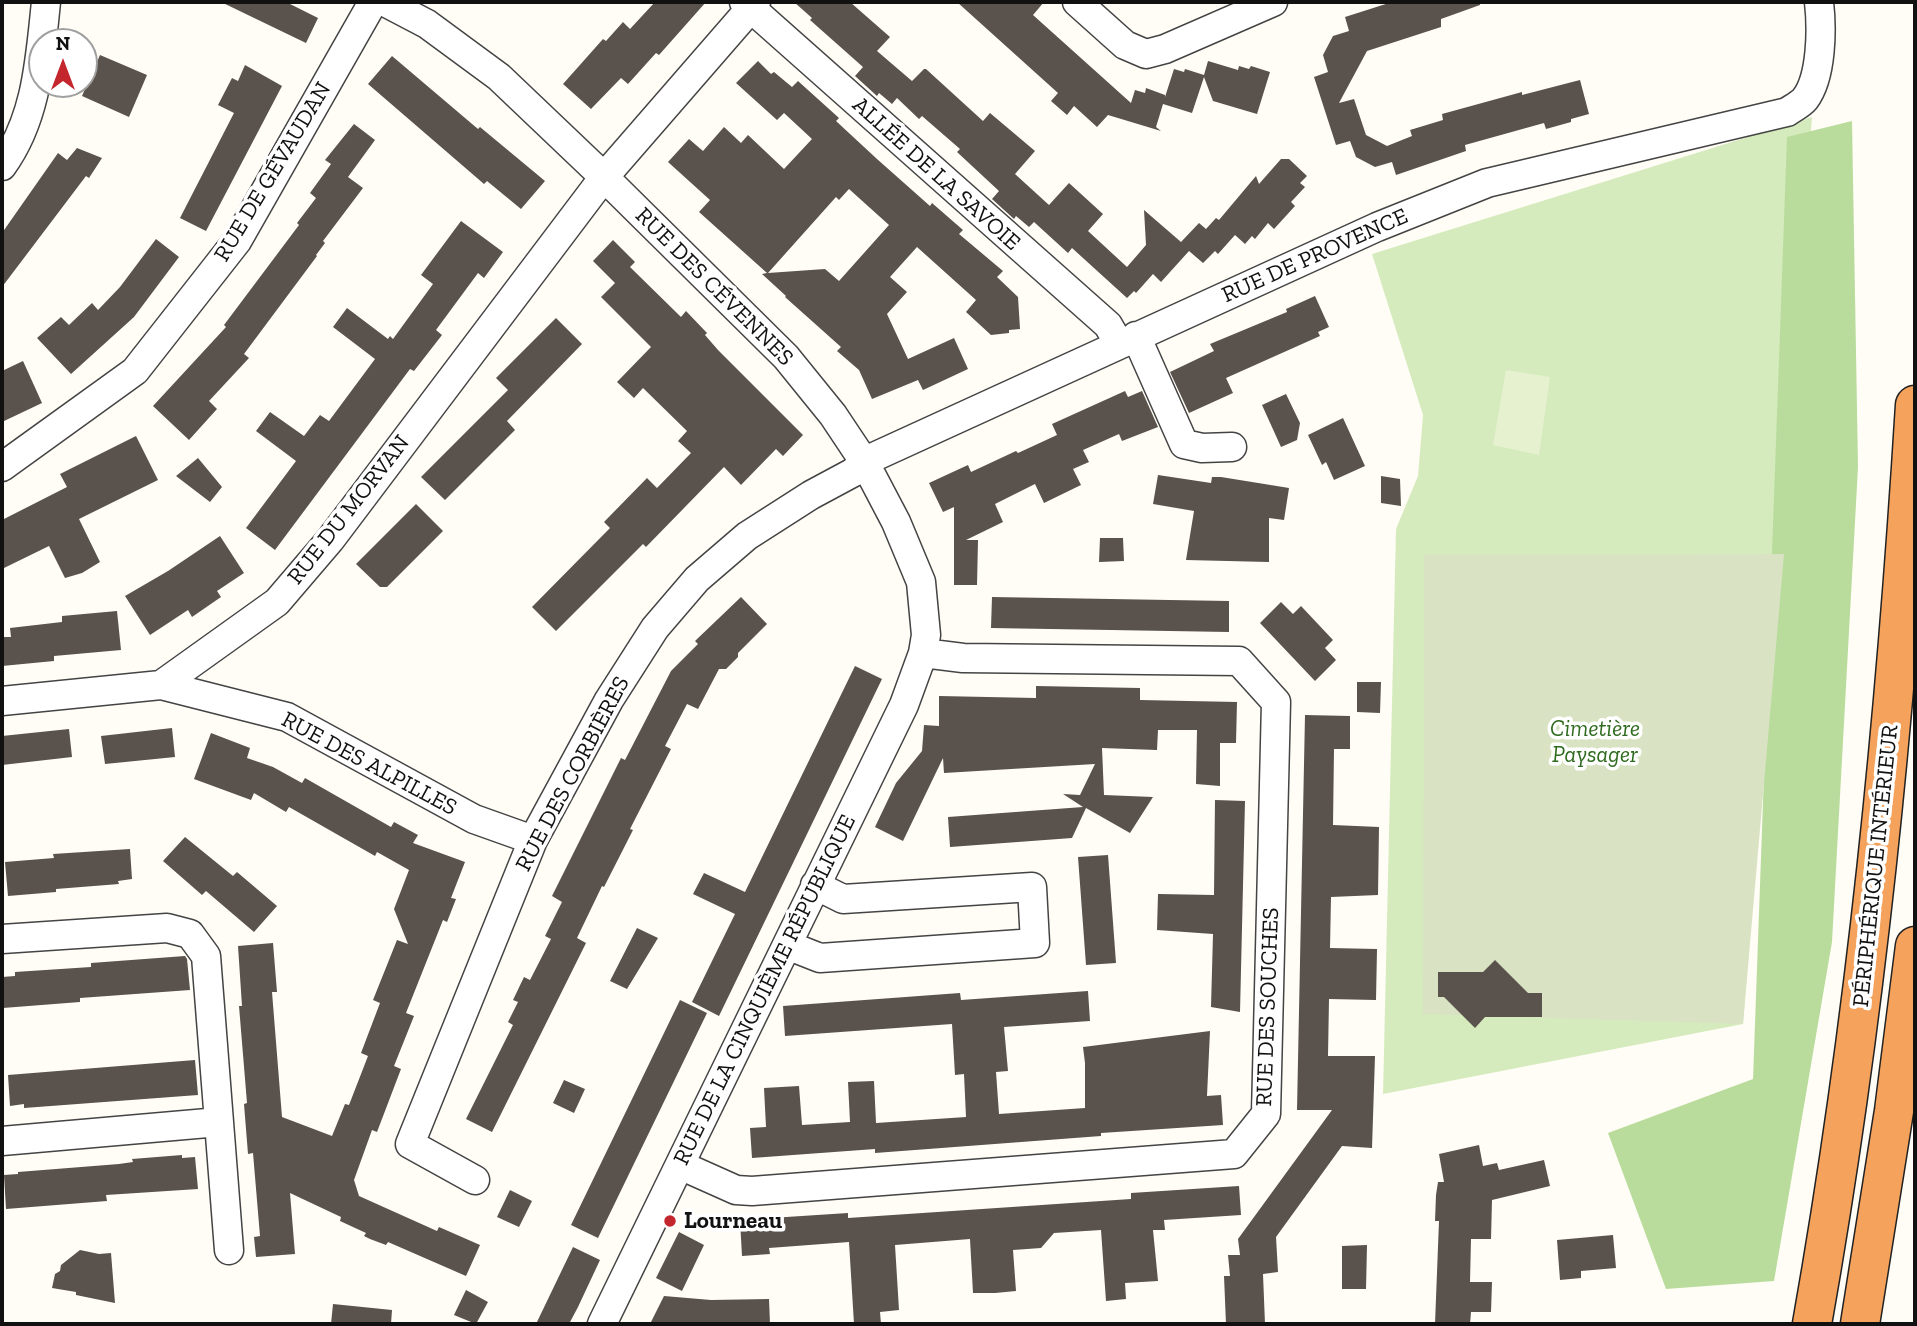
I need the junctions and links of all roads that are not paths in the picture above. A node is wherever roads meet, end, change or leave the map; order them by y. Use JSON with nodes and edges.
{"nodes":[{"id":1,"x":46,"y":2,"type":"edge"},
{"id":2,"x":373,"y":2,"type":"edge"},
{"id":3,"x":385,"y":2,"type":"edge"},
{"id":4,"x":1077,"y":2,"type":"edge"},
{"id":5,"x":1273,"y":2,"type":"edge"},
{"id":6,"x":1819,"y":2,"type":"edge"},
{"id":7,"x":750,"y":4,"type":"edge"},
{"id":8,"x":2,"y":166,"type":"edge"},
{"id":9,"x":604,"y":177,"type":"junction"},
{"id":10,"x":1127,"y":340,"type":"junction"},
{"id":11,"x":1915,"y":405,"type":"edge"},
{"id":12,"x":1232,"y":447,"type":"dead end"},
{"id":13,"x":865,"y":463,"type":"junction"},
{"id":14,"x":2,"y":467,"type":"edge"},
{"id":15,"x":923,"y":653,"type":"junction"},
{"id":16,"x":161,"y":685,"type":"junction"},
{"id":17,"x":2,"y":701,"type":"edge"},
{"id":18,"x":533,"y":840,"type":"junction"},
{"id":19,"x":815,"y":885,"type":"junction"},
{"id":20,"x":2,"y":939,"type":"edge"},
{"id":21,"x":786,"y":945,"type":"junction"},
{"id":22,"x":1915,"y":946,"type":"edge"},
{"id":23,"x":219,"y":1122,"type":"junction"},
{"id":24,"x":2,"y":1141,"type":"edge"},
{"id":25,"x":680,"y":1165,"type":"junction"},
{"id":26,"x":475,"y":1181,"type":"dead end"},
{"id":27,"x":229,"y":1250,"type":"dead end"},
{"id":28,"x":602,"y":1324,"type":"edge"},
{"id":29,"x":1812,"y":1324,"type":"edge"},
{"id":30,"x":1860,"y":1324,"type":"edge"}],
"edges":[{"from":1,"to":8,"type":"street"},
{"from":2,"to":14,"type":"street","name":"RUE DE GÉVAUDAN"},
{"from":3,"to":9,"type":"street","name":"RUE DES CÉVENNES"},
{"from":4,"to":5,"type":"street"},
{"from":6,"to":10,"type":"street","name":"RUE DE PROVENCE"},
{"from":7,"to":9,"type":"street","name":"RUE DU MORVAN"},
{"from":7,"to":10,"type":"street","name":"ALLÉE DE LA SAVOIE"},
{"from":9,"to":13,"type":"street","name":"RUE DES CÉVENNES"},
{"from":9,"to":16,"type":"street","name":"RUE DU MORVAN"},
{"from":10,"to":12,"type":"street","name":"ALLÉE DE LA SAVOIE"},
{"from":10,"to":13,"type":"street","name":"RUE DE PROVENCE"},
{"from":11,"to":29,"type":"highway","name":"PÉRIPHÉRIQUE INTÉRIEUR"},
{"from":13,"to":15,"type":"street","name":"RUE DES CÉVENNES"},
{"from":13,"to":18,"type":"street","name":"RUE DES CORBIÈRES"},
{"from":15,"to":19,"type":"street","name":"RUE DE LA CINQUIÈME RÉPUBLIQUE"},
{"from":15,"to":25,"type":"street","name":"RUE DES SOUCHES"},
{"from":16,"to":17,"type":"street","name":"RUE DU MORVAN"},
{"from":16,"to":18,"type":"street","name":"RUE DES ALPILLES"},
{"from":18,"to":26,"type":"street","name":"RUE DES CORBIÈRES"},
{"from":19,"to":21,"type":"street","name":"RUE DE LA CINQUIÈME RÉPUBLIQUE"},
{"from":19,"to":21,"type":"street"},
{"from":20,"to":23,"type":"street"},
{"from":21,"to":25,"type":"street","name":"RUE DE LA CINQUIÈME RÉPUBLIQUE"},
{"from":22,"to":30,"type":"highway"},
{"from":23,"to":24,"type":"street"},
{"from":23,"to":27,"type":"street"},
{"from":25,"to":28,"type":"street","name":"RUE DE LA CINQUIÈME RÉPUBLIQUE"}]}
